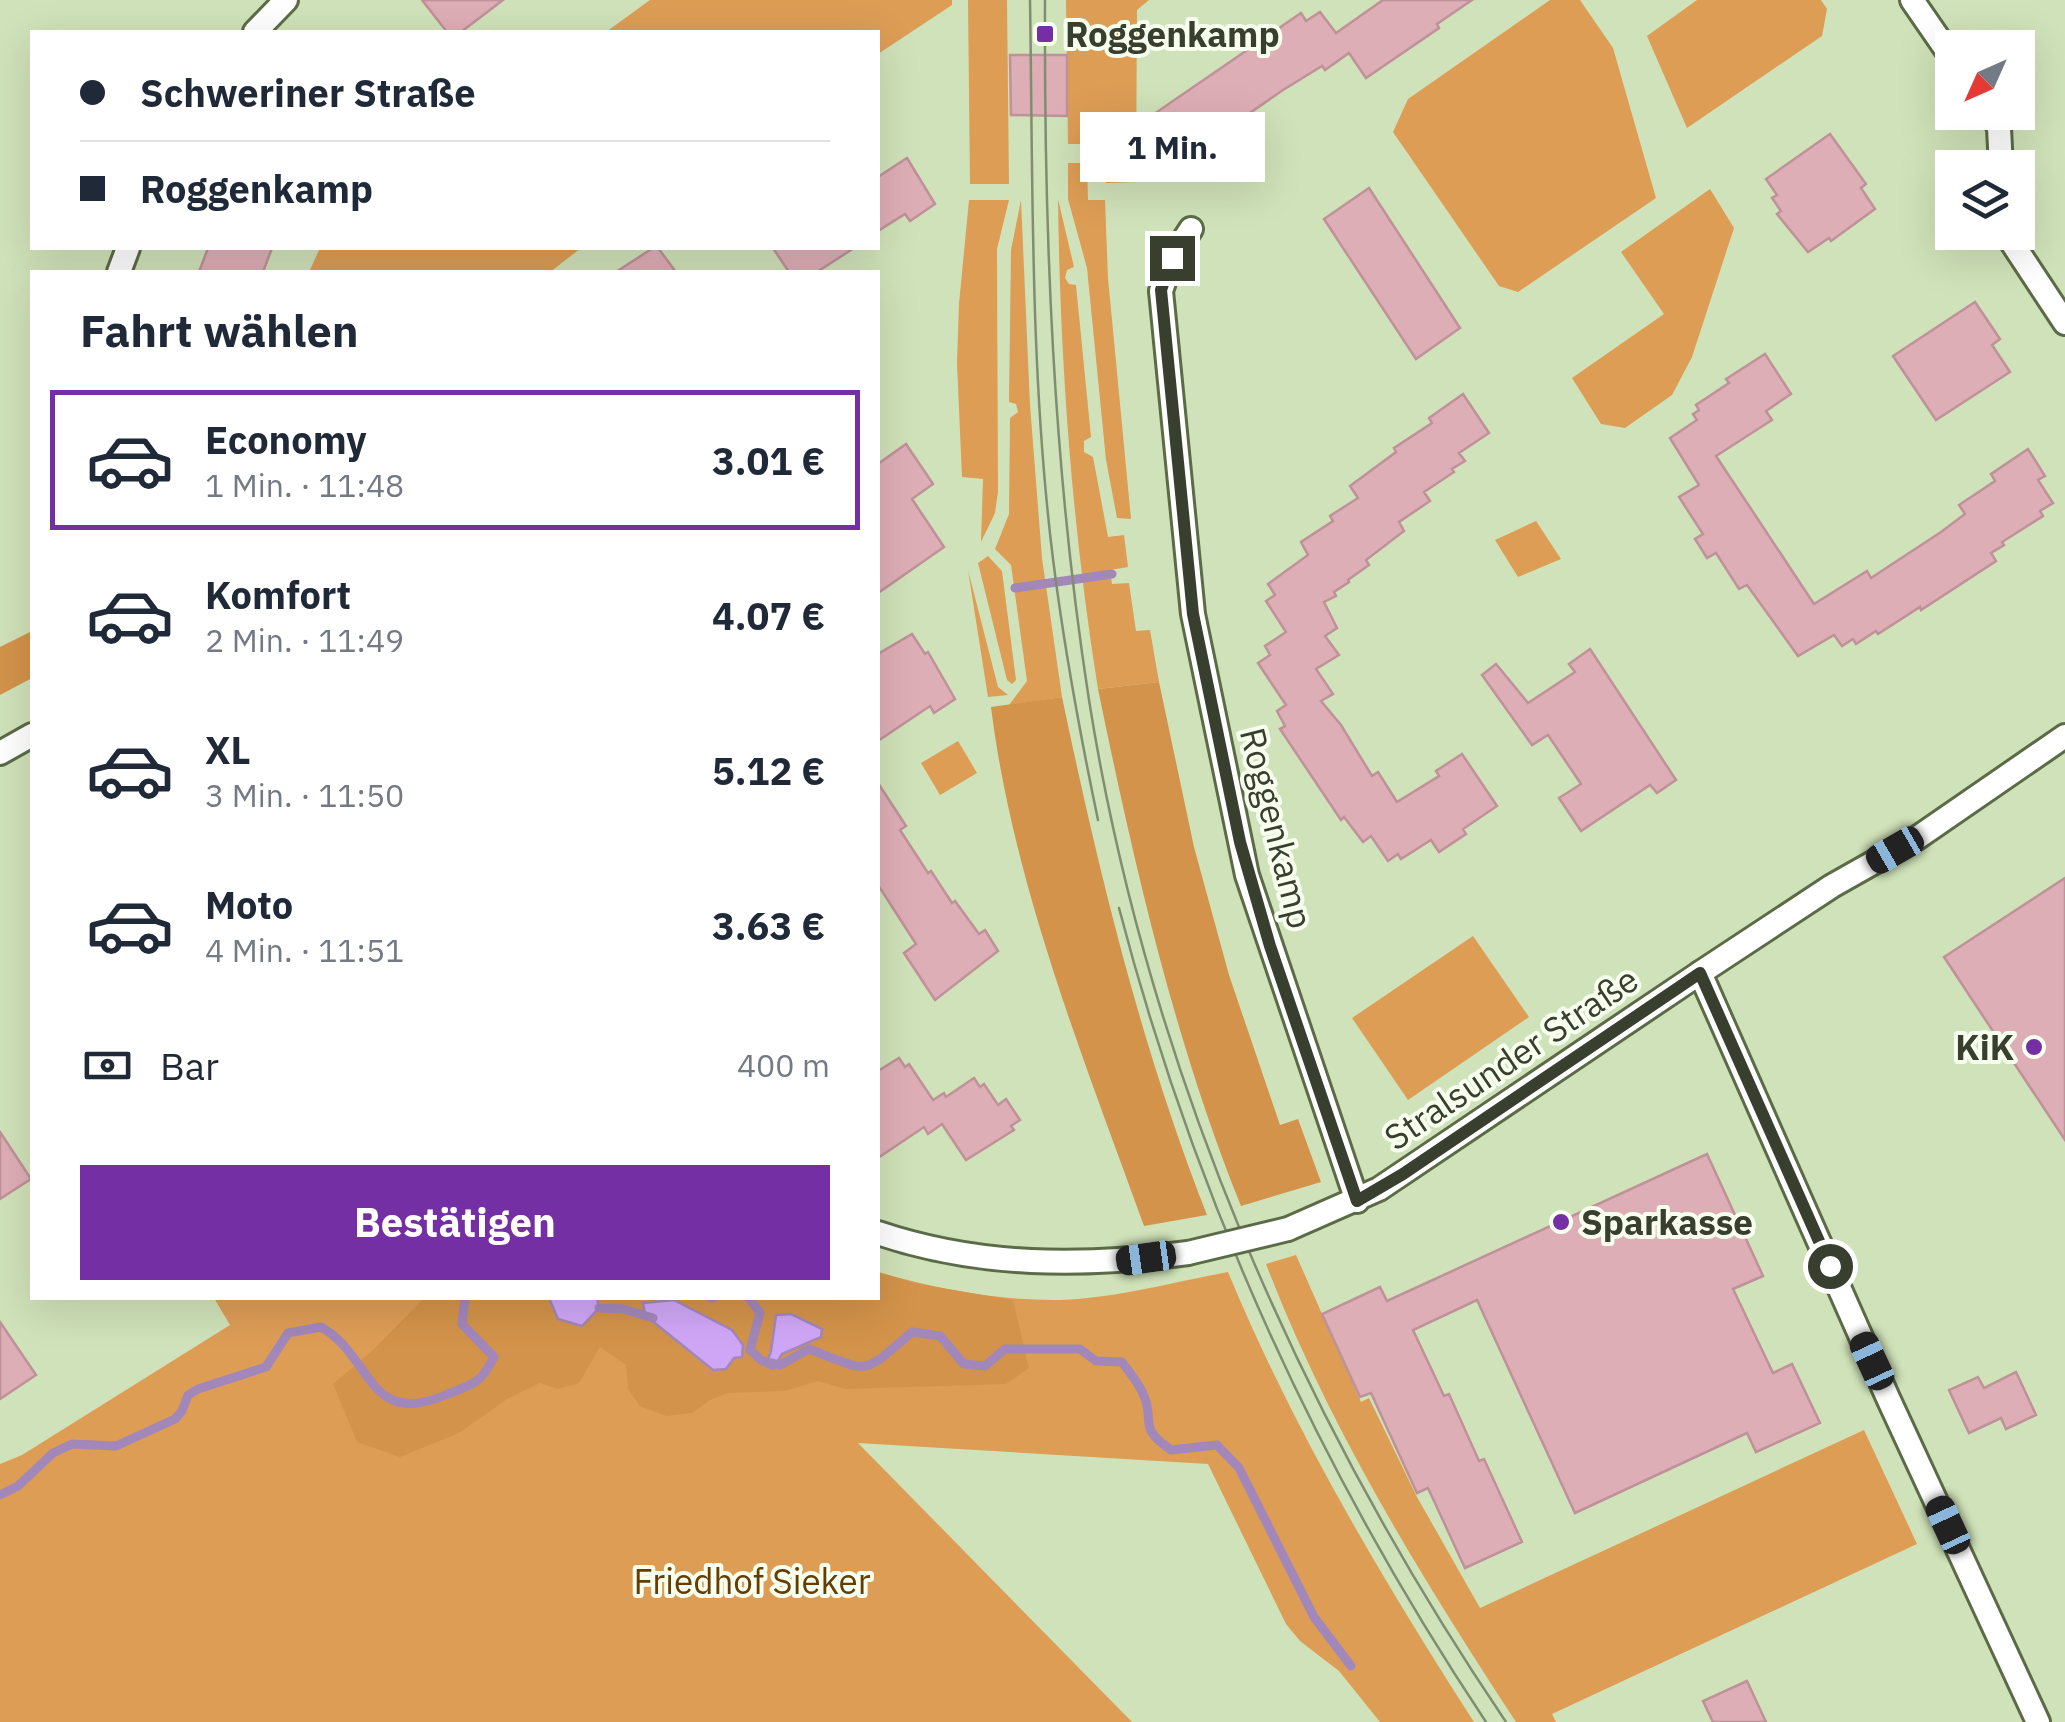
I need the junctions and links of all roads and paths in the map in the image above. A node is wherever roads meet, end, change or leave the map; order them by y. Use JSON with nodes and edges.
{"nodes":[{"id":1,"x":286,"y":0,"type":"edge"},
{"id":2,"x":1912,"y":0,"type":"edge"},
{"id":3,"x":257,"y":30,"type":"edge"},
{"id":4,"x":1935,"y":33,"type":"edge"},
{"id":5,"x":1190,"y":229,"type":"dead end"},
{"id":6,"x":2018,"y":250,"type":"edge"},
{"id":7,"x":2065,"y":323,"type":"edge"},
{"id":8,"x":2065,"y":736,"type":"edge"},
{"id":9,"x":30,"y":737,"type":"edge"},
{"id":10,"x":0,"y":753,"type":"edge"},
{"id":11,"x":1700,"y":973,"type":"junction"},
{"id":12,"x":1357,"y":1201,"type":"junction"},
{"id":13,"x":880,"y":1234,"type":"edge"},
{"id":14,"x":2038,"y":1722,"type":"edge"}],
"edges":[{"from":1,"to":3,"type":"street"},
{"from":2,"to":4,"type":"street"},
{"from":5,"to":12,"type":"street","name":"Roggenkamp"},
{"from":6,"to":7,"type":"street"},
{"from":8,"to":11,"type":"street","name":"Stralsunder Straße"},
{"from":9,"to":10,"type":"street"},
{"from":11,"to":12,"type":"street","name":"Stralsunder Straße"},
{"from":11,"to":14,"type":"street"},
{"from":12,"to":13,"type":"street","name":"Stralsunder Straße","bridge":true}]}
